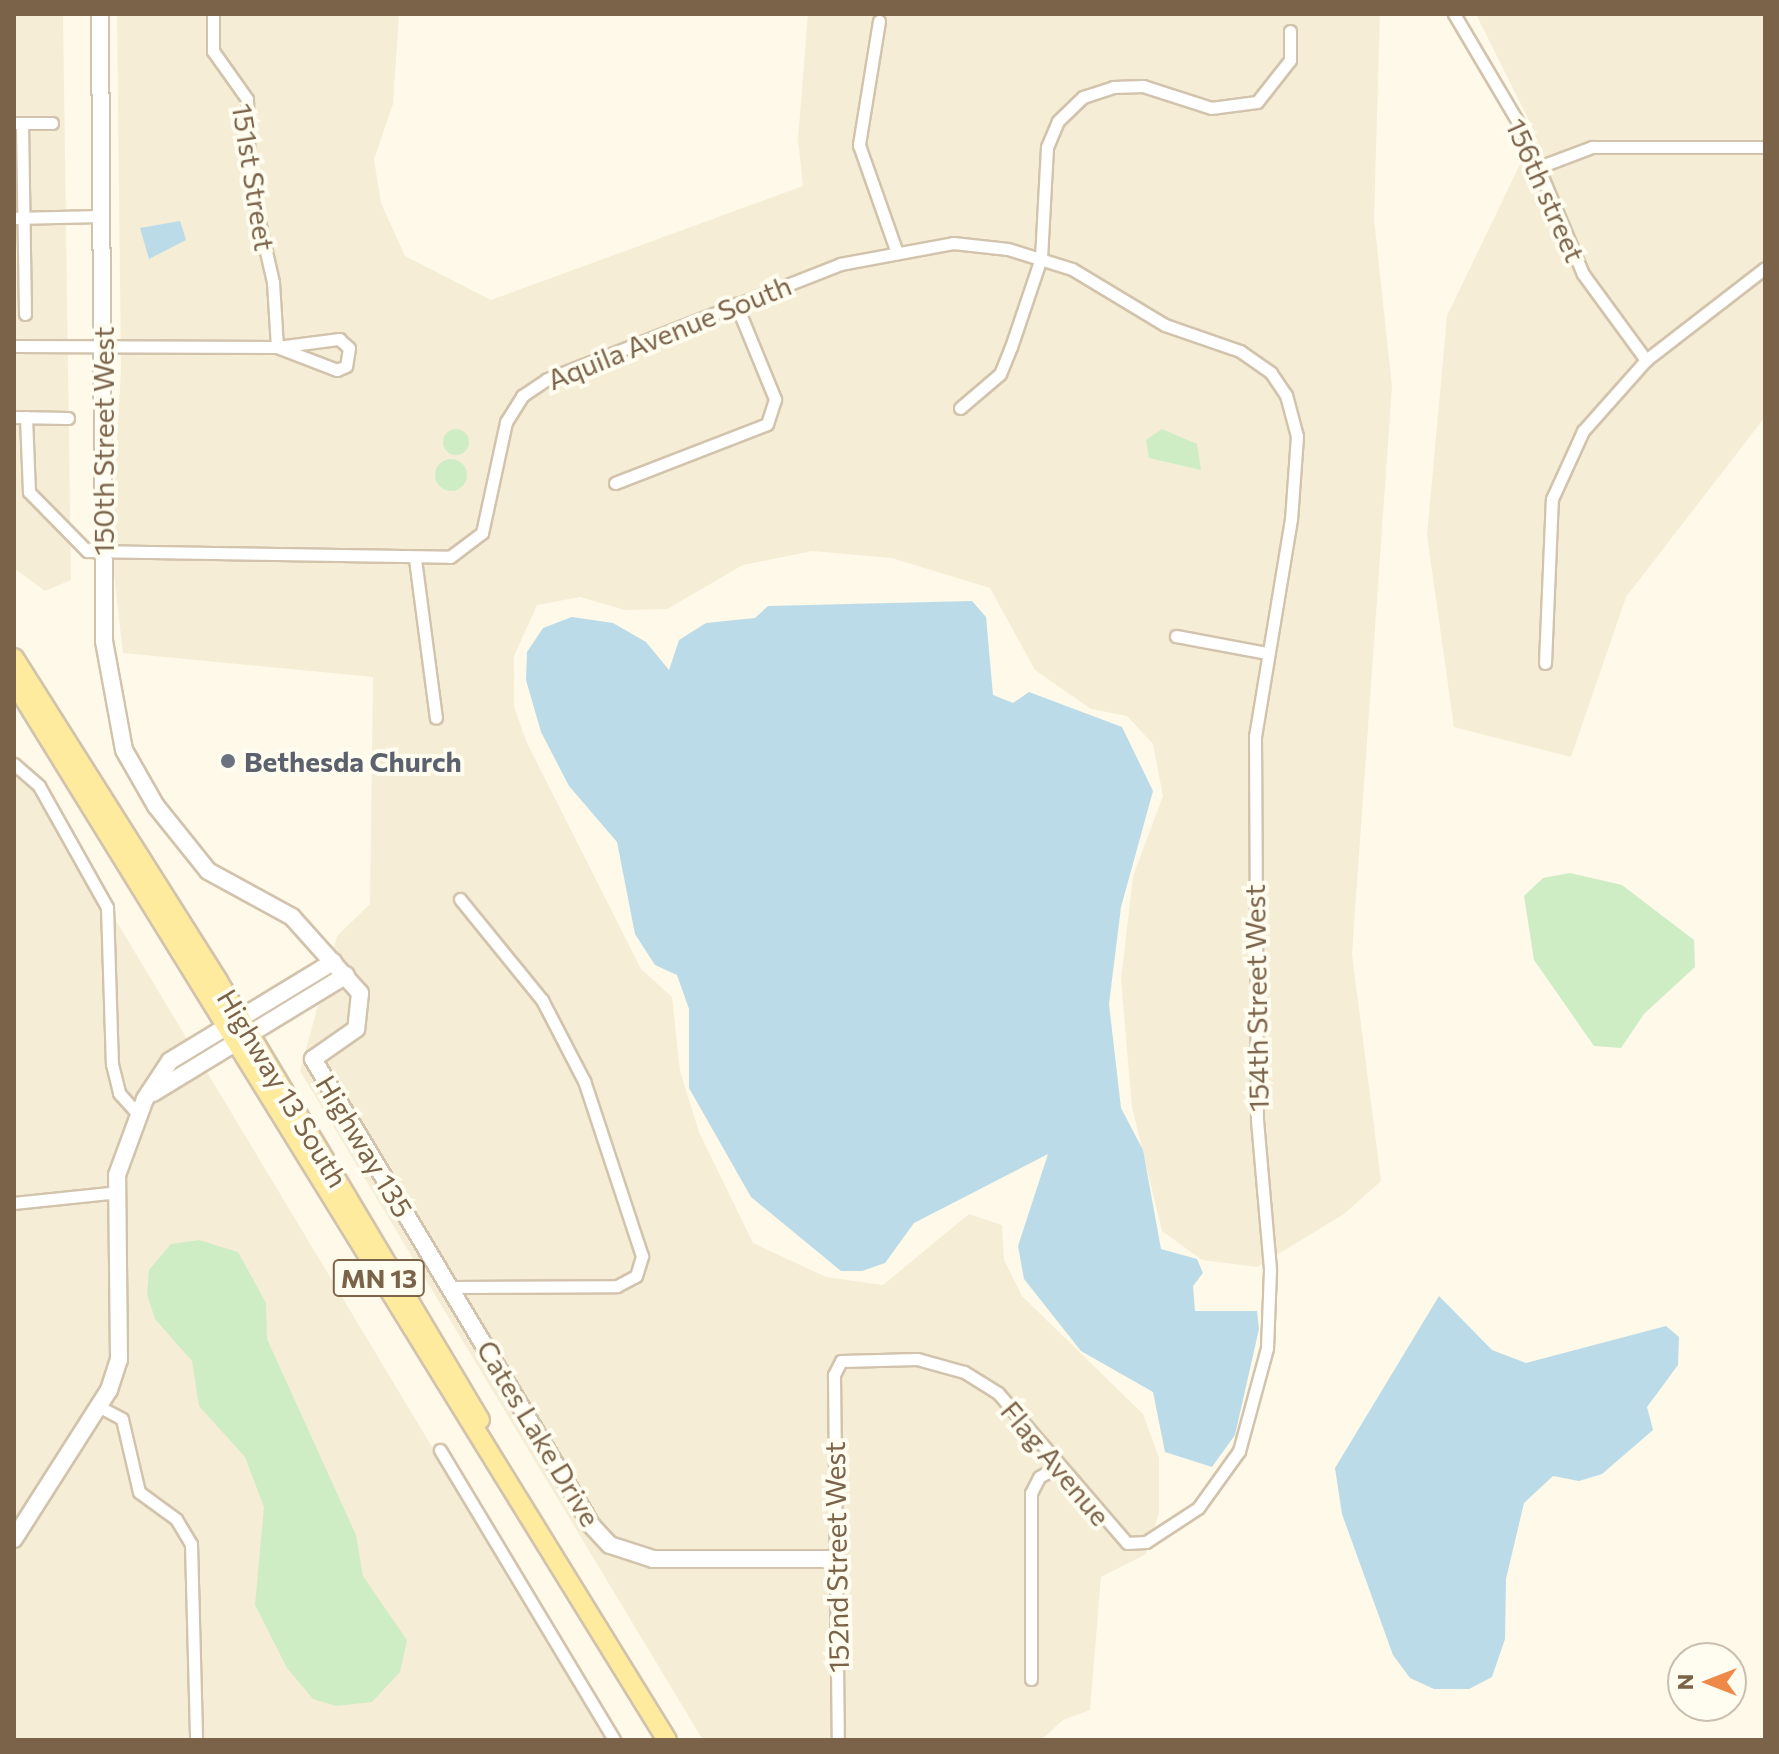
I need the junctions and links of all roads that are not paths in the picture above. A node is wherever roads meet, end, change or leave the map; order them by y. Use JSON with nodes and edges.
{"nodes":[{"id":1,"x":100,"y":14,"type":"edge"},
{"id":2,"x":213,"y":14,"type":"edge"},
{"id":3,"x":1454,"y":14,"type":"edge"},
{"id":4,"x":879,"y":21,"type":"dead end"},
{"id":5,"x":1290,"y":31,"type":"dead end"},
{"id":6,"x":18,"y":123,"type":"edge"},
{"id":7,"x":52,"y":123,"type":"dead end"},
{"id":8,"x":1765,"y":147,"type":"edge"},
{"id":9,"x":1539,"y":167,"type":"junction"},
{"id":10,"x":101,"y":216,"type":"junction"},
{"id":11,"x":19,"y":218,"type":"edge"},
{"id":12,"x":896,"y":250,"type":"junction"},
{"id":13,"x":1041,"y":258,"type":"junction"},
{"id":14,"x":1765,"y":268,"type":"edge"},
{"id":15,"x":736,"y":304,"type":"junction"},
{"id":16,"x":25,"y":314,"type":"dead end"},
{"id":17,"x":14,"y":346,"type":"edge"},
{"id":18,"x":277,"y":347,"type":"junction"},
{"id":19,"x":105,"y":348,"type":"junction"},
{"id":20,"x":1646,"y":360,"type":"junction"},
{"id":21,"x":960,"y":408,"type":"dead end"},
{"id":22,"x":1294,"y":412,"type":"joint"},
{"id":23,"x":20,"y":417,"type":"edge"},
{"id":24,"x":68,"y":418,"type":"dead end"},
{"id":25,"x":615,"y":483,"type":"dead end"},
{"id":26,"x":103,"y":556,"type":"junction"},
{"id":27,"x":415,"y":559,"type":"junction"},
{"id":28,"x":1176,"y":636,"type":"dead end"},
{"id":29,"x":1267,"y":653,"type":"junction"},
{"id":30,"x":14,"y":658,"type":"edge"},
{"id":31,"x":1545,"y":663,"type":"dead end"},
{"id":32,"x":14,"y":682,"type":"edge"},
{"id":33,"x":436,"y":718,"type":"dead end"},
{"id":34,"x":14,"y":764,"type":"edge"},
{"id":35,"x":186,"y":848,"type":"joint"},
{"id":36,"x":460,"y":899,"type":"dead end"},
{"id":37,"x":333,"y":962,"type":"junction"},
{"id":38,"x":346,"y":975,"type":"junction"},
{"id":39,"x":233,"y":1021,"type":"junction"},
{"id":40,"x":243,"y":1039,"type":"junction"},
{"id":41,"x":141,"y":1106,"type":"junction"},
{"id":42,"x":118,"y":1192,"type":"junction"},
{"id":43,"x":14,"y":1203,"type":"edge"},
{"id":44,"x":451,"y":1287,"type":"junction"},
{"id":45,"x":834,"y":1375,"type":"joint"},
{"id":46,"x":98,"y":1406,"type":"junction"},
{"id":47,"x":440,"y":1450,"type":"dead end"},
{"id":48,"x":1059,"y":1466,"type":"junction"},
{"id":49,"x":14,"y":1539,"type":"edge"},
{"id":50,"x":1146,"y":1542,"type":"joint"},
{"id":51,"x":837,"y":1559,"type":"junction"},
{"id":52,"x":1031,"y":1679,"type":"dead end"},
{"id":53,"x":196,"y":1740,"type":"edge"},
{"id":54,"x":614,"y":1740,"type":"edge"},
{"id":55,"x":667,"y":1740,"type":"edge"},
{"id":56,"x":838,"y":1740,"type":"edge"}],
"edges":[{"from":1,"to":10,"type":"street","name":"150th Street West"},
{"from":2,"to":18,"type":"street","name":"151st Street"},
{"from":3,"to":9,"type":"street","name":"156th street"},
{"from":4,"to":12,"type":"street"},
{"from":5,"to":13,"type":"street"},
{"from":6,"to":7,"type":"street"},
{"from":6,"to":11,"type":"street"},
{"from":8,"to":9,"type":"street"},
{"from":9,"to":20,"type":"street","name":"156th street"},
{"from":10,"to":11,"type":"street"},
{"from":10,"to":19,"type":"street","name":"150th Street West"},
{"from":11,"to":16,"type":"street"},
{"from":12,"to":13,"type":"street","name":"Aquila Avenue South"},
{"from":12,"to":15,"type":"street","name":"Aquila Avenue South"},
{"from":13,"to":21,"type":"street"},
{"from":13,"to":22,"type":"street","name":"Aquila Avenue South"},
{"from":14,"to":20,"type":"street"},
{"from":15,"to":25,"type":"street"},
{"from":15,"to":27,"type":"street","name":"Aquila Avenue South"},
{"from":17,"to":19,"type":"street"},
{"from":18,"to":18,"type":"street"},
{"from":18,"to":19,"type":"street"},
{"from":19,"to":26,"type":"street","name":"150th Street West"},
{"from":20,"to":31,"type":"street"},
{"from":22,"to":29,"type":"street","name":"154th Street West"},
{"from":23,"to":24,"type":"street"},
{"from":23,"to":26,"type":"street"},
{"from":26,"to":27,"type":"street","name":"Aquila Avenue South"},
{"from":26,"to":35,"type":"street","name":"150th Street West"},
{"from":27,"to":33,"type":"street"},
{"from":28,"to":29,"type":"street"},
{"from":29,"to":50,"type":"street","name":"154th Street West"},
{"from":30,"to":39,"type":"main road","name":"Highway 13 South","number":"MN 13"},
{"from":32,"to":39,"type":"main road","name":"Highway 13 South","number":"MN 13"},
{"from":34,"to":41,"type":"street"},
{"from":35,"to":37,"type":"street","name":"Highway 135"},
{"from":36,"to":44,"type":"street"},
{"from":37,"to":38,"type":"street","name":"Highway 135"},
{"from":37,"to":39,"type":"street"},
{"from":38,"to":40,"type":"street"},
{"from":38,"to":44,"type":"street","name":"Highway 135"},
{"from":39,"to":40,"type":"main road","name":"Highway 13 South","number":"MN 13"},
{"from":39,"to":41,"type":"street"},
{"from":40,"to":41,"type":"street"},
{"from":40,"to":55,"type":"main road","name":"Highway 13 South","number":"MN 13"},
{"from":41,"to":42,"type":"street"},
{"from":42,"to":43,"type":"street"},
{"from":42,"to":46,"type":"street"},
{"from":44,"to":51,"type":"street","name":"Cates Lake Drive"},
{"from":45,"to":48,"type":"street","name":"Flag Avenue"},
{"from":45,"to":51,"type":"street","name":"152nd Street West"},
{"from":46,"to":49,"type":"street"},
{"from":46,"to":53,"type":"street"},
{"from":47,"to":54,"type":"street"},
{"from":48,"to":50,"type":"street","name":"Flag Avenue"},
{"from":48,"to":52,"type":"street"},
{"from":51,"to":56,"type":"street","name":"152nd Street West"}]}
